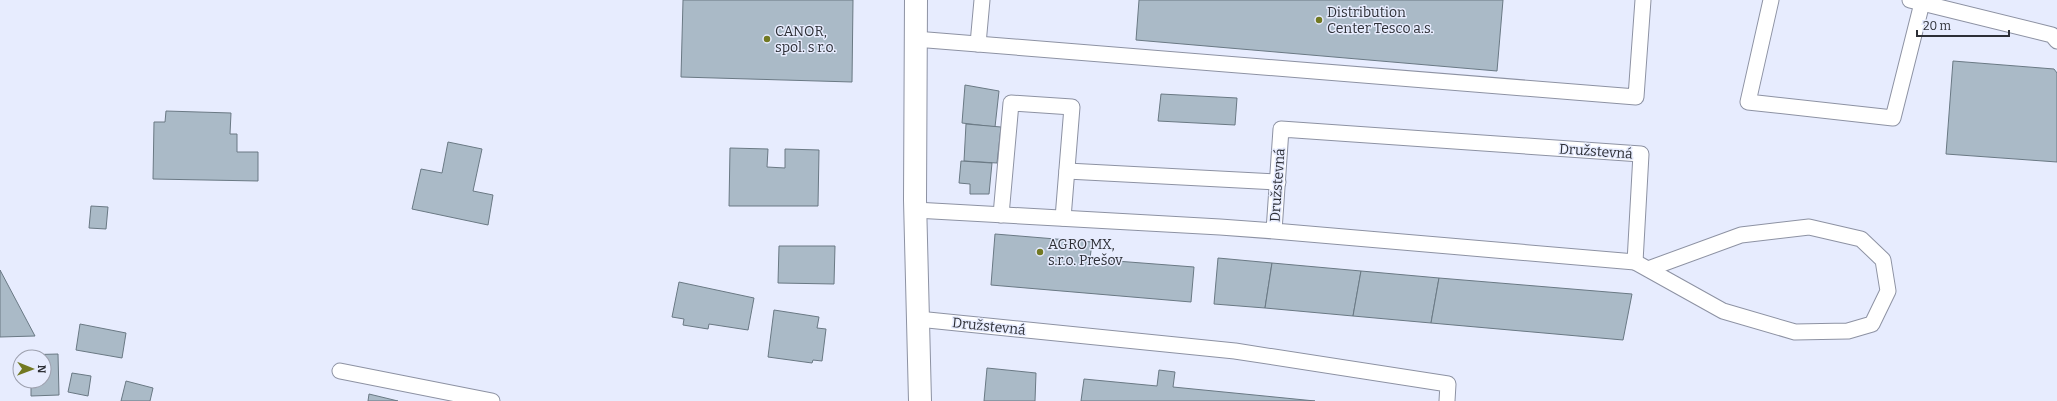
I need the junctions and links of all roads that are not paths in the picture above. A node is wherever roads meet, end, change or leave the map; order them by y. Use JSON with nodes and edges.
{"nodes":[{"id":1,"x":916,"y":0,"type":"edge"},
{"id":2,"x":982,"y":0,"type":"edge"},
{"id":3,"x":1643,"y":0,"type":"edge"},
{"id":4,"x":1771,"y":0,"type":"edge"},
{"id":5,"x":1916,"y":2,"type":"edge"},
{"id":6,"x":916,"y":39,"type":"junction"},
{"id":7,"x":2057,"y":41,"type":"edge"},
{"id":8,"x":978,"y":44,"type":"junction"},
{"id":9,"x":1067,"y":171,"type":"junction"},
{"id":10,"x":1278,"y":182,"type":"junction"},
{"id":11,"x":915,"y":210,"type":"junction"},
{"id":12,"x":1001,"y":215,"type":"junction"},
{"id":13,"x":1063,"y":218,"type":"junction"},
{"id":14,"x":1274,"y":232,"type":"junction"},
{"id":15,"x":1642,"y":265,"type":"junction"},
{"id":16,"x":918,"y":319,"type":"junction"},
{"id":17,"x":340,"y":371,"type":"dead end"},
{"id":18,"x":492,"y":401,"type":"edge"},
{"id":19,"x":920,"y":401,"type":"edge"},
{"id":20,"x":1447,"y":401,"type":"edge"}],
"edges":[{"from":1,"to":6,"type":"street"},
{"from":2,"to":8,"type":"lane"},
{"from":3,"to":8,"type":"lane"},
{"from":4,"to":5,"type":"lane"},
{"from":5,"to":7,"type":"lane"},
{"from":6,"to":8,"type":"lane"},
{"from":6,"to":11,"type":"street"},
{"from":9,"to":10,"type":"lane"},
{"from":9,"to":12,"type":"lane"},
{"from":9,"to":13,"type":"lane"},
{"from":10,"to":14,"type":"lane","name":"Družstevná"},
{"from":10,"to":15,"type":"lane","name":"Družstevná"},
{"from":11,"to":12,"type":"lane","name":"Družstevná"},
{"from":11,"to":16,"type":"street"},
{"from":12,"to":13,"type":"lane","name":"Družstevná"},
{"from":13,"to":14,"type":"lane","name":"Družstevná"},
{"from":14,"to":15,"type":"lane","name":"Družstevná"},
{"from":15,"to":15,"type":"lane"},
{"from":16,"to":19,"type":"street"},
{"from":16,"to":20,"type":"lane","name":"Družstevná"},
{"from":17,"to":18,"type":"lane"}]}
